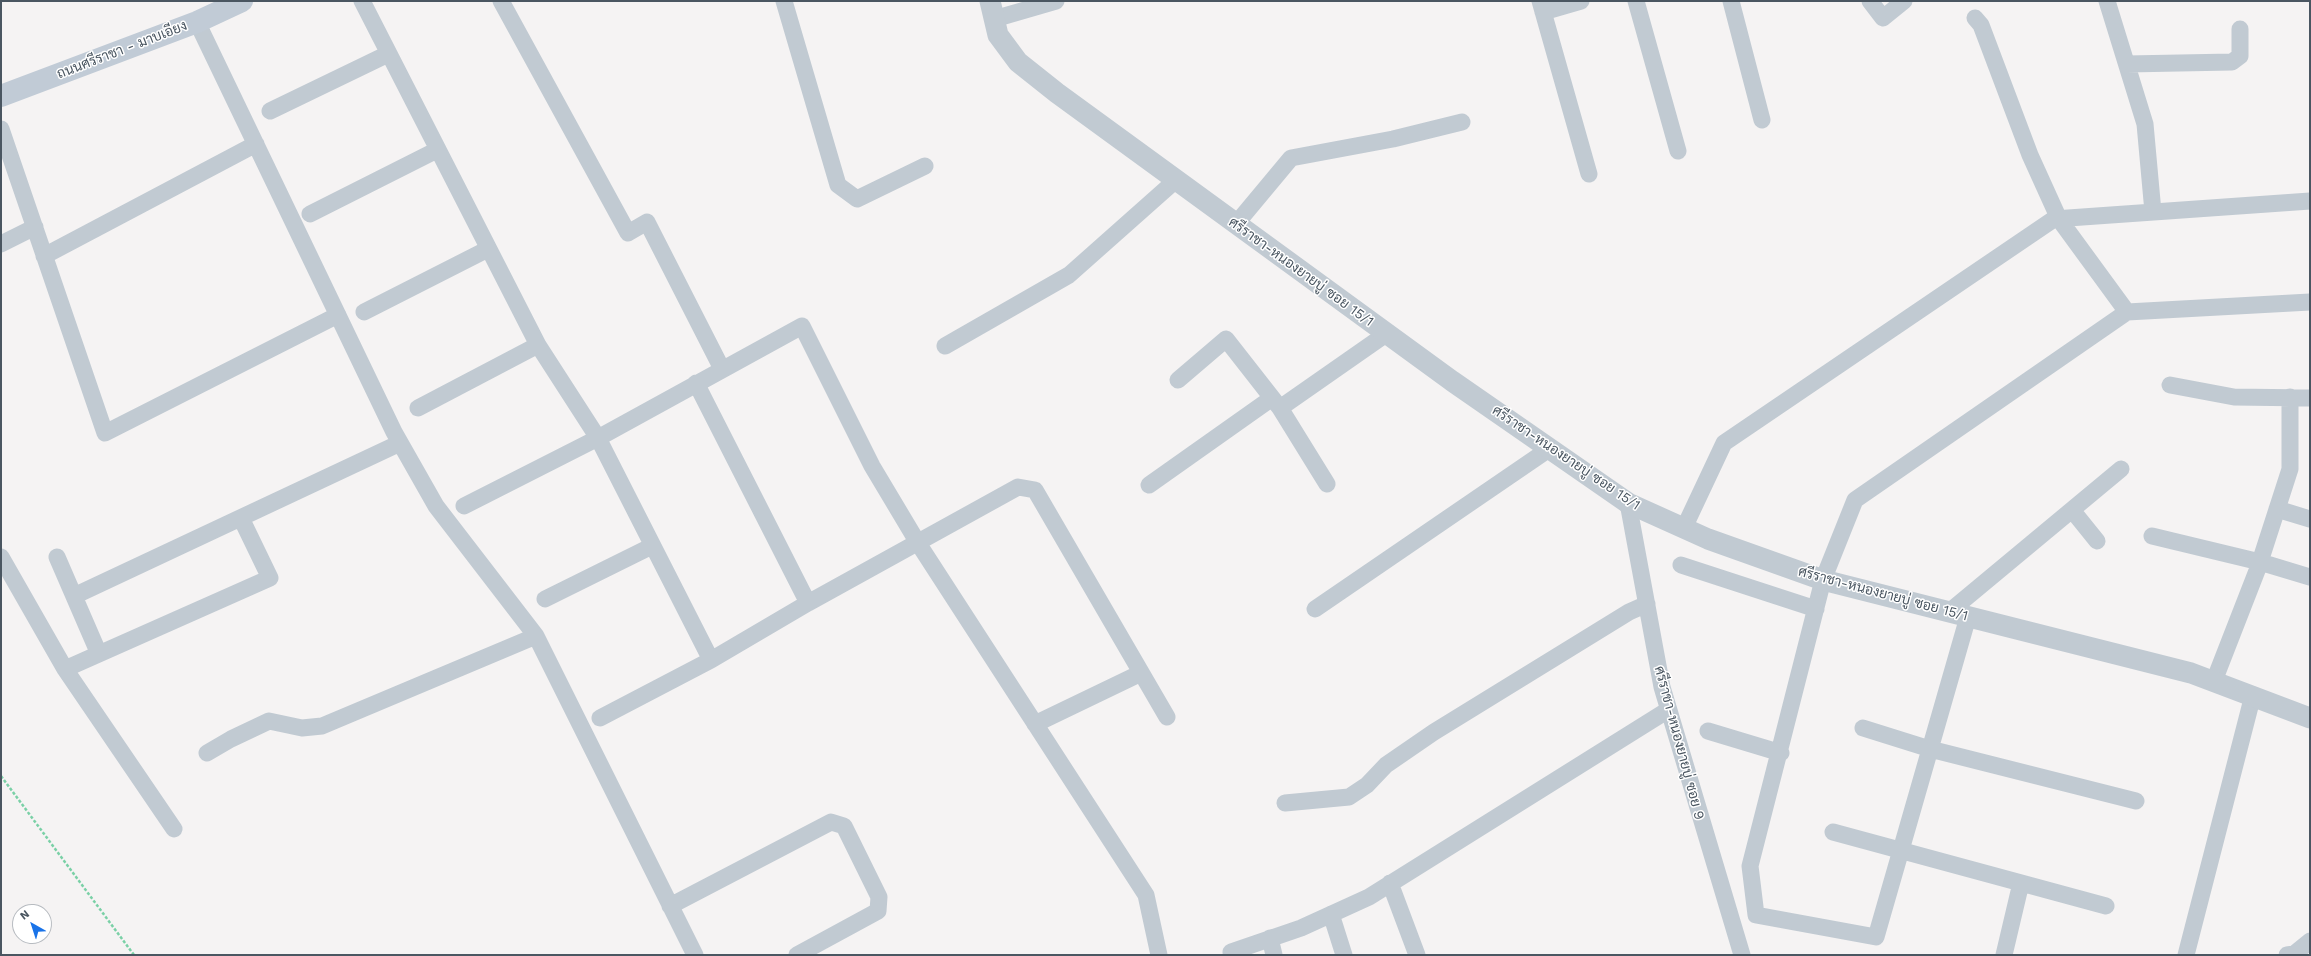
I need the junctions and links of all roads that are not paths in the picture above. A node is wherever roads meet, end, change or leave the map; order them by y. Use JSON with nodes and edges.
{"nodes":[{"id":1,"x":242,"y":1,"type":"edge"},
{"id":2,"x":362,"y":1,"type":"edge"},
{"id":3,"x":501,"y":1,"type":"edge"},
{"id":4,"x":784,"y":1,"type":"edge"},
{"id":5,"x":1056,"y":1,"type":"edge"},
{"id":6,"x":1581,"y":1,"type":"edge"},
{"id":7,"x":1636,"y":1,"type":"edge"},
{"id":8,"x":1731,"y":1,"type":"edge"},
{"id":9,"x":1870,"y":1,"type":"edge"},
{"id":10,"x":1904,"y":1,"type":"edge"},
{"id":11,"x":2107,"y":1,"type":"edge"},
{"id":12,"x":219,"y":5,"type":"edge"},
{"id":13,"x":1542,"y":6,"type":"edge"},
{"id":14,"x":992,"y":10,"type":"edge"},
{"id":15,"x":1975,"y":18,"type":"dead end"},
{"id":16,"x":197,"y":22,"type":"junction"},
{"id":17,"x":2240,"y":29,"type":"dead end"},
{"id":18,"x":388,"y":54,"type":"junction"},
{"id":19,"x":2127,"y":64,"type":"junction"},
{"id":20,"x":1,"y":96,"type":"edge"},
{"id":21,"x":270,"y":111,"type":"dead end"},
{"id":22,"x":1762,"y":120,"type":"dead end"},
{"id":23,"x":1462,"y":122,"type":"dead end"},
{"id":24,"x":1,"y":128,"type":"edge"},
{"id":25,"x":256,"y":144,"type":"junction"},
{"id":26,"x":437,"y":150,"type":"junction"},
{"id":27,"x":1678,"y":151,"type":"dead end"},
{"id":28,"x":925,"y":166,"type":"dead end"},
{"id":29,"x":1589,"y":174,"type":"dead end"},
{"id":30,"x":1176,"y":180,"type":"junction"},
{"id":31,"x":2310,"y":201,"type":"edge"},
{"id":32,"x":2153,"y":212,"type":"junction"},
{"id":33,"x":310,"y":214,"type":"dead end"},
{"id":34,"x":2059,"y":218,"type":"junction"},
{"id":35,"x":1236,"y":224,"type":"junction"},
{"id":36,"x":35,"y":227,"type":"junction"},
{"id":37,"x":1,"y":244,"type":"edge"},
{"id":38,"x":488,"y":249,"type":"junction"},
{"id":39,"x":44,"y":256,"type":"junction"},
{"id":40,"x":2310,"y":302,"type":"edge"},
{"id":41,"x":364,"y":312,"type":"dead end"},
{"id":42,"x":2127,"y":312,"type":"junction"},
{"id":43,"x":338,"y":315,"type":"junction"},
{"id":44,"x":1386,"y":334,"type":"junction"},
{"id":45,"x":538,"y":345,"type":"junction"},
{"id":46,"x":944,"y":346,"type":"dead end"},
{"id":47,"x":722,"y":369,"type":"junction"},
{"id":48,"x":1178,"y":380,"type":"dead end"},
{"id":49,"x":696,"y":383,"type":"junction"},
{"id":50,"x":2170,"y":385,"type":"dead end"},
{"id":51,"x":2290,"y":397,"type":"junction"},
{"id":52,"x":2310,"y":398,"type":"edge"},
{"id":53,"x":1276,"y":403,"type":"junction"},
{"id":54,"x":418,"y":408,"type":"dead end"},
{"id":55,"x":598,"y":438,"type":"junction"},
{"id":56,"x":400,"y":443,"type":"junction"},
{"id":57,"x":1549,"y":449,"type":"junction"},
{"id":58,"x":2121,"y":469,"type":"dead end"},
{"id":59,"x":1327,"y":484,"type":"dead end"},
{"id":60,"x":1149,"y":485,"type":"dead end"},
{"id":61,"x":1628,"y":503,"type":"junction"},
{"id":62,"x":464,"y":506,"type":"dead end"},
{"id":63,"x":2277,"y":509,"type":"junction"},
{"id":64,"x":2072,"y":510,"type":"junction"},
{"id":65,"x":241,"y":518,"type":"junction"},
{"id":66,"x":2310,"y":519,"type":"edge"},
{"id":67,"x":1684,"y":528,"type":"junction"},
{"id":68,"x":2152,"y":536,"type":"dead end"},
{"id":69,"x":2097,"y":541,"type":"dead end"},
{"id":70,"x":918,"y":543,"type":"junction"},
{"id":71,"x":652,"y":546,"type":"junction"},
{"id":72,"x":1,"y":556,"type":"edge"},
{"id":73,"x":57,"y":557,"type":"dead end"},
{"id":74,"x":2260,"y":562,"type":"junction"},
{"id":75,"x":1681,"y":565,"type":"dead end"},
{"id":76,"x":2310,"y":577,"type":"edge"},
{"id":77,"x":1823,"y":580,"type":"junction"},
{"id":78,"x":74,"y":596,"type":"junction"},
{"id":79,"x":545,"y":599,"type":"dead end"},
{"id":80,"x":808,"y":603,"type":"junction"},
{"id":81,"x":1646,"y":604,"type":"junction"},
{"id":82,"x":1315,"y":609,"type":"dead end"},
{"id":83,"x":1816,"y":609,"type":"junction"},
{"id":84,"x":1959,"y":614,"type":"junction"},
{"id":85,"x":536,"y":636,"type":"junction"},
{"id":86,"x":98,"y":654,"type":"junction"},
{"id":87,"x":711,"y":660,"type":"junction"},
{"id":88,"x":65,"y":669,"type":"junction"},
{"id":89,"x":1141,"y":673,"type":"junction"},
{"id":90,"x":2214,"y":681,"type":"junction"},
{"id":91,"x":2252,"y":695,"type":"junction"},
{"id":92,"x":1668,"y":710,"type":"junction"},
{"id":93,"x":1167,"y":717,"type":"dead end"},
{"id":94,"x":600,"y":718,"type":"dead end"},
{"id":95,"x":2310,"y":718,"type":"edge"},
{"id":96,"x":1035,"y":724,"type":"junction"},
{"id":97,"x":1863,"y":728,"type":"dead end"},
{"id":98,"x":1708,"y":731,"type":"dead end"},
{"id":99,"x":1930,"y":749,"type":"junction"},
{"id":100,"x":207,"y":753,"type":"dead end"},
{"id":101,"x":1781,"y":753,"type":"junction"},
{"id":102,"x":2136,"y":801,"type":"dead end"},
{"id":103,"x":1285,"y":803,"type":"dead end"},
{"id":104,"x":174,"y":829,"type":"dead end"},
{"id":105,"x":1833,"y":832,"type":"dead end"},
{"id":106,"x":1902,"y":849,"type":"junction"},
{"id":107,"x":1390,"y":883,"type":"junction"},
{"id":108,"x":2021,"y":883,"type":"junction"},
{"id":109,"x":670,"y":906,"type":"junction"},
{"id":110,"x":2106,"y":906,"type":"dead end"},
{"id":111,"x":1331,"y":914,"type":"junction"},
{"id":112,"x":1270,"y":938,"type":"junction"},
{"id":113,"x":2310,"y":941,"type":"edge"},
{"id":114,"x":1231,"y":952,"type":"dead end"},
{"id":115,"x":1157,"y":954,"type":"edge"},
{"id":116,"x":695,"y":955,"type":"edge"},
{"id":117,"x":797,"y":955,"type":"edge"},
{"id":118,"x":1274,"y":955,"type":"edge"},
{"id":119,"x":1344,"y":955,"type":"edge"},
{"id":120,"x":1417,"y":955,"type":"edge"},
{"id":121,"x":1742,"y":955,"type":"edge"},
{"id":122,"x":2004,"y":955,"type":"edge"},
{"id":123,"x":2186,"y":955,"type":"edge"},
{"id":124,"x":2287,"y":955,"type":"edge"}],
"edges":[{"from":1,"to":12,"type":"main road","name":"ถนนศรีราชา - มาบเอียง"},
{"from":2,"to":18,"type":"street"},
{"from":3,"to":47,"type":"street"},
{"from":4,"to":28,"type":"street"},
{"from":5,"to":14,"type":"street"},
{"from":6,"to":13,"type":"street"},
{"from":7,"to":27,"type":"street"},
{"from":8,"to":22,"type":"street"},
{"from":9,"to":10,"type":"street"},
{"from":11,"to":19,"type":"street"},
{"from":12,"to":16,"type":"main road","name":"ถนนศรีราชา - มาบเอียง"},
{"from":13,"to":29,"type":"street"},
{"from":14,"to":30,"type":"street","name":"ศรีราชา-หนองยายบู่ ซอย 15/1"},
{"from":15,"to":34,"type":"street"},
{"from":16,"to":20,"type":"main road","name":"ถนนศรีราชา - มาบเอียง"},
{"from":16,"to":25,"type":"street"},
{"from":17,"to":19,"type":"street"},
{"from":18,"to":21,"type":"street"},
{"from":18,"to":26,"type":"street"},
{"from":19,"to":32,"type":"street"},
{"from":23,"to":35,"type":"street"},
{"from":24,"to":36,"type":"street"},
{"from":25,"to":39,"type":"street"},
{"from":25,"to":43,"type":"street"},
{"from":26,"to":33,"type":"street"},
{"from":26,"to":38,"type":"street"},
{"from":30,"to":35,"type":"street","name":"ศรีราชา-หนองยายบู่ ซอย 15/1"},
{"from":30,"to":46,"type":"street"},
{"from":31,"to":32,"type":"street"},
{"from":32,"to":34,"type":"street"},
{"from":34,"to":42,"type":"street"},
{"from":34,"to":67,"type":"street"},
{"from":35,"to":44,"type":"street","name":"ศรีราชา-หนองยายบู่ ซอย 15/1"},
{"from":36,"to":37,"type":"street"},
{"from":36,"to":39,"type":"street"},
{"from":38,"to":41,"type":"street"},
{"from":38,"to":45,"type":"street"},
{"from":39,"to":43,"type":"street"},
{"from":40,"to":42,"type":"street"},
{"from":42,"to":77,"type":"street"},
{"from":43,"to":56,"type":"street"},
{"from":44,"to":53,"type":"street"},
{"from":44,"to":57,"type":"street","name":"ศรีราชา-หนองยายบู่ ซอย 15/1"},
{"from":45,"to":54,"type":"street"},
{"from":45,"to":55,"type":"street"},
{"from":47,"to":49,"type":"street"},
{"from":47,"to":70,"type":"street"},
{"from":48,"to":53,"type":"street"},
{"from":49,"to":55,"type":"street"},
{"from":49,"to":80,"type":"street"},
{"from":50,"to":51,"type":"street"},
{"from":51,"to":52,"type":"street"},
{"from":51,"to":63,"type":"street"},
{"from":53,"to":59,"type":"street"},
{"from":53,"to":60,"type":"street"},
{"from":55,"to":62,"type":"street"},
{"from":55,"to":71,"type":"street"},
{"from":56,"to":65,"type":"street"},
{"from":56,"to":85,"type":"street"},
{"from":57,"to":61,"type":"street","name":"ศรีราชา-หนองยายบู่ ซอย 15/1"},
{"from":57,"to":82,"type":"street"},
{"from":58,"to":64,"type":"street"},
{"from":61,"to":67,"type":"street","name":"ศรีราชา-หนองยายบู่ ซอย 15/1"},
{"from":61,"to":81,"type":"street","name":"ศรีราชา-หนองยายบู่ ซอย 9"},
{"from":63,"to":66,"type":"street"},
{"from":63,"to":74,"type":"street"},
{"from":64,"to":69,"type":"street"},
{"from":64,"to":84,"type":"street"},
{"from":65,"to":78,"type":"street"},
{"from":65,"to":86,"type":"street"},
{"from":67,"to":77,"type":"street","name":"ศรีราชา-หนองยายบู่ ซอย 15/1"},
{"from":68,"to":74,"type":"street"},
{"from":70,"to":80,"type":"street"},
{"from":70,"to":89,"type":"street"},
{"from":70,"to":96,"type":"street"},
{"from":71,"to":79,"type":"street"},
{"from":71,"to":87,"type":"street"},
{"from":72,"to":88,"type":"street"},
{"from":73,"to":78,"type":"street"},
{"from":74,"to":76,"type":"street"},
{"from":74,"to":90,"type":"street"},
{"from":75,"to":83,"type":"street"},
{"from":77,"to":83,"type":"street"},
{"from":77,"to":84,"type":"street","name":"ศรีราชา-หนองยายบู่ ซอย 15/1"},
{"from":78,"to":86,"type":"street"},
{"from":80,"to":87,"type":"street"},
{"from":81,"to":92,"type":"street","name":"ศรีราชา-หนองยายบู่ ซอย 9"},
{"from":81,"to":103,"type":"street"},
{"from":83,"to":101,"type":"street"},
{"from":84,"to":90,"type":"street","name":"ศรีราชา-หนองยายบู่ ซอย 15/1"},
{"from":84,"to":99,"type":"street"},
{"from":85,"to":100,"type":"street"},
{"from":85,"to":109,"type":"street"},
{"from":86,"to":88,"type":"street"},
{"from":87,"to":94,"type":"street"},
{"from":88,"to":104,"type":"street"},
{"from":89,"to":93,"type":"street"},
{"from":89,"to":96,"type":"street"},
{"from":90,"to":91,"type":"street","name":"ศรีราชา-หนองยายบู่ ซอย 15/1"},
{"from":91,"to":95,"type":"street","name":"ศรีราชา-หนองยายบู่ ซอย 15/1"},
{"from":91,"to":123,"type":"street"},
{"from":92,"to":107,"type":"street"},
{"from":92,"to":121,"type":"street","name":"ศรีราชา-หนองยายบู่ ซอย 9"},
{"from":96,"to":115,"type":"street"},
{"from":97,"to":99,"type":"street"},
{"from":98,"to":101,"type":"street"},
{"from":99,"to":102,"type":"street"},
{"from":99,"to":106,"type":"street"},
{"from":101,"to":106,"type":"street"},
{"from":105,"to":106,"type":"street"},
{"from":106,"to":108,"type":"street"},
{"from":107,"to":111,"type":"street"},
{"from":107,"to":120,"type":"street"},
{"from":108,"to":110,"type":"street"},
{"from":108,"to":122,"type":"street"},
{"from":109,"to":116,"type":"street"},
{"from":109,"to":117,"type":"street"},
{"from":111,"to":112,"type":"street"},
{"from":111,"to":119,"type":"street"},
{"from":112,"to":114,"type":"street"},
{"from":112,"to":118,"type":"street"},
{"from":113,"to":124,"type":"street"}]}
